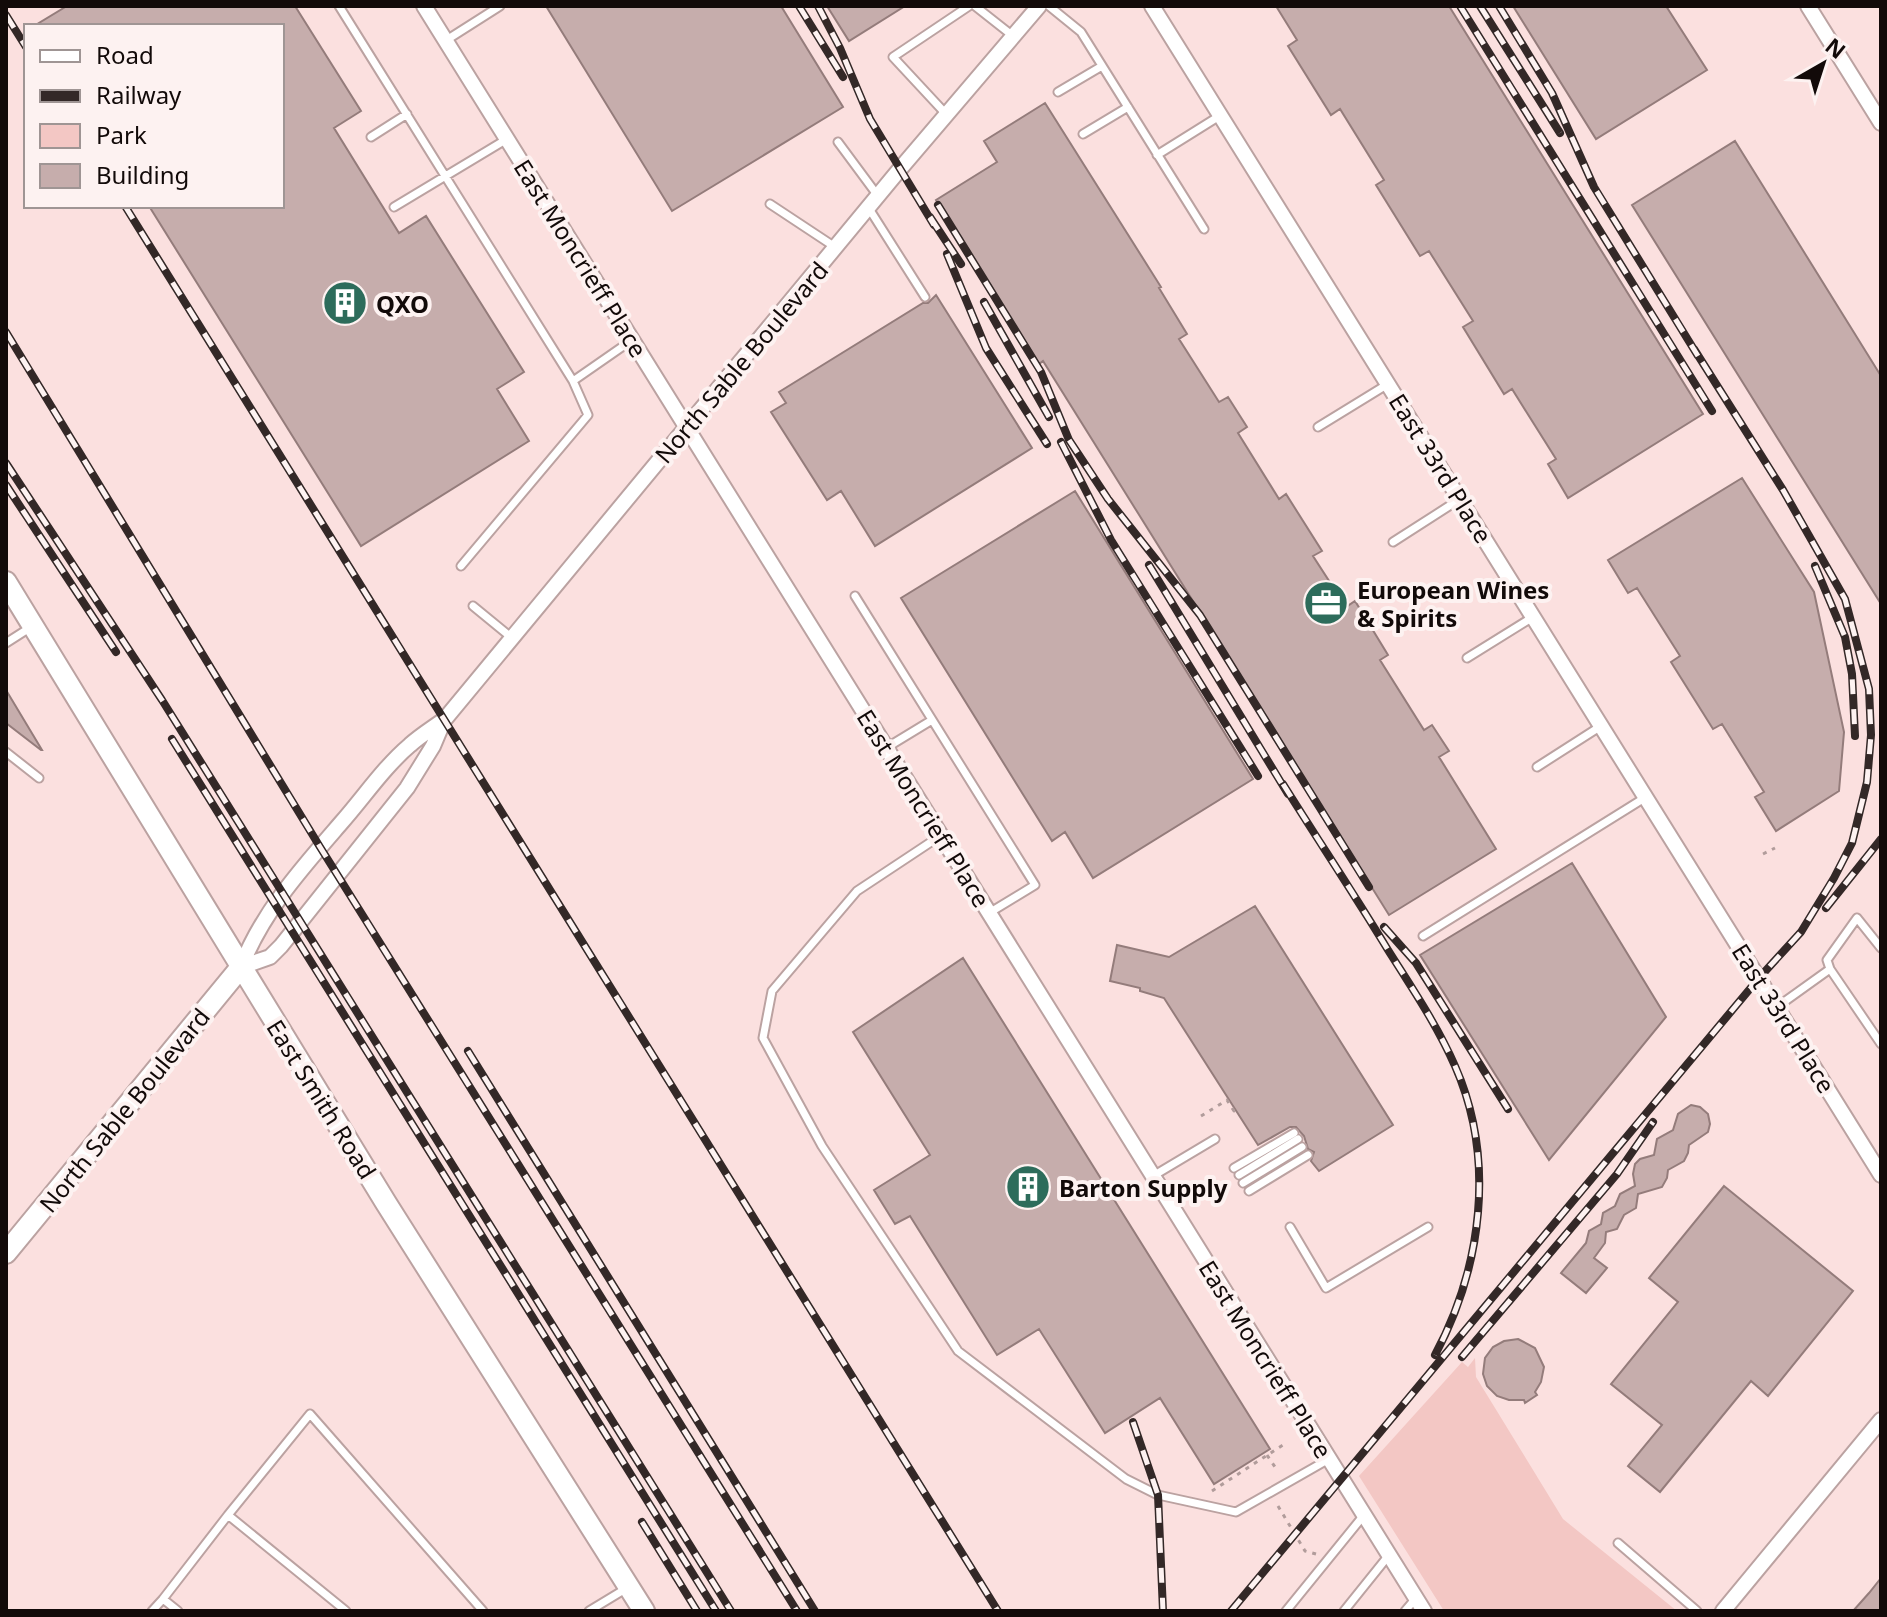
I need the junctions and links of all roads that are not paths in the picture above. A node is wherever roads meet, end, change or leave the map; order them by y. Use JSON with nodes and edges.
{"nodes":[{"id":1,"x":339,"y":6,"type":"edge"},
{"id":2,"x":424,"y":6,"type":"edge"},
{"id":3,"x":500,"y":6,"type":"edge"},
{"id":4,"x":969,"y":6,"type":"edge"},
{"id":5,"x":975,"y":6,"type":"edge"},
{"id":6,"x":1039,"y":6,"type":"edge"},
{"id":7,"x":1049,"y":6,"type":"edge"},
{"id":8,"x":1152,"y":6,"type":"edge"},
{"id":9,"x":1808,"y":6,"type":"edge"},
{"id":10,"x":1013,"y":36,"type":"junction"},
{"id":11,"x":445,"y":41,"type":"junction"},
{"id":12,"x":1102,"y":66,"type":"junction"},
{"id":13,"x":1058,"y":92,"type":"dead end"},
{"id":14,"x":1128,"y":107,"type":"junction"},
{"id":15,"x":407,"y":114,"type":"junction"},
{"id":16,"x":947,"y":114,"type":"junction"},
{"id":17,"x":1221,"y":115,"type":"junction"},
{"id":18,"x":1881,"y":123,"type":"edge"},
{"id":19,"x":1083,"y":134,"type":"dead end"},
{"id":20,"x":371,"y":137,"type":"dead end"},
{"id":21,"x":507,"y":139,"type":"junction"},
{"id":22,"x":838,"y":142,"type":"dead end"},
{"id":23,"x":1157,"y":155,"type":"junction"},
{"id":24,"x":445,"y":176,"type":"junction"},
{"id":25,"x":873,"y":202,"type":"junction"},
{"id":26,"x":770,"y":204,"type":"dead end"},
{"id":27,"x":394,"y":207,"type":"dead end"},
{"id":28,"x":1204,"y":229,"type":"dead end"},
{"id":29,"x":835,"y":247,"type":"junction"},
{"id":30,"x":925,"y":297,"type":"dead end"},
{"id":31,"x":632,"y":340,"type":"junction"},
{"id":32,"x":573,"y":381,"type":"junction"},
{"id":33,"x":1388,"y":384,"type":"junction"},
{"id":34,"x":686,"y":427,"type":"junction"},
{"id":35,"x":1318,"y":427,"type":"dead end"},
{"id":36,"x":1460,"y":499,"type":"junction"},
{"id":37,"x":1393,"y":542,"type":"dead end"},
{"id":38,"x":461,"y":566,"type":"dead end"},
{"id":39,"x":6,"y":582,"type":"edge"},
{"id":40,"x":855,"y":596,"type":"dead end"},
{"id":41,"x":473,"y":606,"type":"dead end"},
{"id":42,"x":1533,"y":616,"type":"junction"},
{"id":43,"x":33,"y":626,"type":"junction"},
{"id":44,"x":512,"y":638,"type":"junction"},
{"id":45,"x":6,"y":643,"type":"edge"},
{"id":46,"x":1467,"y":658,"type":"dead end"},
{"id":47,"x":445,"y":719,"type":"junction"},
{"id":48,"x":932,"y":720,"type":"junction"},
{"id":49,"x":1601,"y":726,"type":"junction"},
{"id":50,"x":886,"y":748,"type":"junction"},
{"id":51,"x":6,"y":752,"type":"edge"},
{"id":52,"x":1537,"y":767,"type":"dead end"},
{"id":53,"x":39,"y":778,"type":"dead end"},
{"id":54,"x":1646,"y":797,"type":"junction"},
{"id":55,"x":941,"y":836,"type":"junction"},
{"id":56,"x":989,"y":913,"type":"junction"},
{"id":57,"x":1423,"y":936,"type":"dead end"},
{"id":58,"x":1881,"y":948,"type":"edge"},
{"id":59,"x":241,"y":967,"type":"junction"},
{"id":60,"x":1830,"y":969,"type":"junction"},
{"id":61,"x":1777,"y":1007,"type":"junction"},
{"id":62,"x":1881,"y":1044,"type":"edge"},
{"id":63,"x":1215,"y":1139,"type":"dead end"},
{"id":64,"x":1308,"y":1155,"type":"dead end"},
{"id":65,"x":1239,"y":1175,"type":"joint"},
{"id":66,"x":1881,"y":1175,"type":"edge"},
{"id":67,"x":1153,"y":1176,"type":"junction"},
{"id":68,"x":1249,"y":1191,"type":"dead end"},
{"id":69,"x":1290,"y":1227,"type":"dead end"},
{"id":70,"x":1428,"y":1227,"type":"dead end"},
{"id":71,"x":6,"y":1253,"type":"edge"},
{"id":72,"x":1881,"y":1420,"type":"edge"},
{"id":73,"x":1329,"y":1459,"type":"junction"},
{"id":74,"x":228,"y":1515,"type":"junction"},
{"id":75,"x":1364,"y":1515,"type":"junction"},
{"id":76,"x":1618,"y":1543,"type":"dead end"},
{"id":77,"x":1389,"y":1555,"type":"junction"},
{"id":78,"x":629,"y":1587,"type":"junction"},
{"id":79,"x":163,"y":1599,"type":"junction"},
{"id":80,"x":1420,"y":1604,"type":"edge"},
{"id":81,"x":152,"y":1611,"type":"edge"},
{"id":82,"x":178,"y":1611,"type":"edge"},
{"id":83,"x":346,"y":1611,"type":"edge"},
{"id":84,"x":483,"y":1611,"type":"edge"},
{"id":85,"x":589,"y":1611,"type":"edge"},
{"id":86,"x":644,"y":1611,"type":"edge"},
{"id":87,"x":1286,"y":1611,"type":"edge"},
{"id":88,"x":1344,"y":1611,"type":"edge"},
{"id":89,"x":1405,"y":1611,"type":"edge"},
{"id":90,"x":1697,"y":1611,"type":"edge"},
{"id":91,"x":1723,"y":1611,"type":"edge"}],
"edges":[{"from":1,"to":15,"type":"lane"},
{"from":2,"to":11,"type":"street","name":"East Moncrieff Place"},
{"from":3,"to":11,"type":"lane"},
{"from":4,"to":16,"type":"lane"},
{"from":5,"to":10,"type":"lane"},
{"from":6,"to":10,"type":"street","name":"North Sable Boulevard"},
{"from":7,"to":12,"type":"lane"},
{"from":8,"to":17,"type":"street","name":"East 33rd Place"},
{"from":9,"to":18,"type":"street"},
{"from":10,"to":16,"type":"street","name":"North Sable Boulevard"},
{"from":11,"to":21,"type":"street","name":"East Moncrieff Place"},
{"from":12,"to":13,"type":"lane"},
{"from":12,"to":14,"type":"lane"},
{"from":14,"to":19,"type":"lane"},
{"from":14,"to":23,"type":"lane"},
{"from":15,"to":20,"type":"lane"},
{"from":15,"to":24,"type":"lane"},
{"from":16,"to":25,"type":"street","name":"North Sable Boulevard"},
{"from":17,"to":23,"type":"lane"},
{"from":17,"to":33,"type":"street","name":"East 33rd Place"},
{"from":21,"to":24,"type":"lane"},
{"from":21,"to":31,"type":"street","name":"East Moncrieff Place"},
{"from":22,"to":25,"type":"lane"},
{"from":23,"to":28,"type":"lane"},
{"from":24,"to":27,"type":"lane"},
{"from":24,"to":32,"type":"lane"},
{"from":25,"to":29,"type":"street","name":"North Sable Boulevard"},
{"from":25,"to":30,"type":"lane"},
{"from":26,"to":29,"type":"lane"},
{"from":29,"to":34,"type":"street","name":"North Sable Boulevard"},
{"from":31,"to":32,"type":"lane"},
{"from":31,"to":34,"type":"street","name":"East Moncrieff Place"},
{"from":32,"to":38,"type":"lane"},
{"from":33,"to":35,"type":"lane"},
{"from":33,"to":36,"type":"street","name":"East 33rd Place"},
{"from":34,"to":44,"type":"street","name":"North Sable Boulevard"},
{"from":34,"to":50,"type":"street","name":"East Moncrieff Place"},
{"from":36,"to":37,"type":"lane"},
{"from":36,"to":42,"type":"street","name":"East 33rd Place"},
{"from":39,"to":43,"type":"street","name":"East Smith Road"},
{"from":40,"to":48,"type":"lane"},
{"from":41,"to":44,"type":"lane"},
{"from":42,"to":46,"type":"lane"},
{"from":42,"to":49,"type":"street","name":"East 33rd Place"},
{"from":43,"to":45,"type":"lane"},
{"from":43,"to":59,"type":"street","name":"East Smith Road"},
{"from":44,"to":47,"type":"street","name":"North Sable Boulevard"},
{"from":47,"to":59,"type":"street","name":"North Sable Boulevard"},
{"from":47,"to":59,"type":"street","name":"North Sable Boulevard"},
{"from":48,"to":50,"type":"lane"},
{"from":48,"to":56,"type":"lane"},
{"from":49,"to":52,"type":"lane"},
{"from":49,"to":54,"type":"street","name":"East 33rd Place"},
{"from":50,"to":55,"type":"street","name":"East Moncrieff Place"},
{"from":51,"to":53,"type":"lane"},
{"from":54,"to":57,"type":"lane"},
{"from":54,"to":61,"type":"street","name":"East 33rd Place"},
{"from":55,"to":56,"type":"street","name":"East Moncrieff Place"},
{"from":55,"to":73,"type":"lane"},
{"from":56,"to":67,"type":"street","name":"East Moncrieff Place"},
{"from":58,"to":60,"type":"lane"},
{"from":59,"to":71,"type":"street","name":"North Sable Boulevard"},
{"from":59,"to":78,"type":"street","name":"East Smith Road"},
{"from":60,"to":61,"type":"lane"},
{"from":60,"to":62,"type":"lane"},
{"from":61,"to":66,"type":"street","name":"East 33rd Place"},
{"from":63,"to":67,"type":"lane"},
{"from":64,"to":68,"type":"lane"},
{"from":65,"to":65,"type":"lane"},
{"from":67,"to":73,"type":"street","name":"East Moncrieff Place"},
{"from":69,"to":70,"type":"lane"},
{"from":72,"to":91,"type":"street"},
{"from":73,"to":75,"type":"street","name":"East Moncrieff Place"},
{"from":74,"to":79,"type":"lane"},
{"from":74,"to":83,"type":"lane"},
{"from":74,"to":84,"type":"lane"},
{"from":75,"to":77,"type":"street","name":"East Moncrieff Place"},
{"from":75,"to":87,"type":"lane"},
{"from":76,"to":90,"type":"lane"},
{"from":77,"to":80,"type":"street","name":"East Moncrieff Place"},
{"from":77,"to":88,"type":"lane"},
{"from":78,"to":85,"type":"lane"},
{"from":78,"to":86,"type":"street","name":"East Smith Road"},
{"from":79,"to":81,"type":"lane"},
{"from":79,"to":82,"type":"lane"},
{"from":80,"to":89,"type":"lane"}]}
